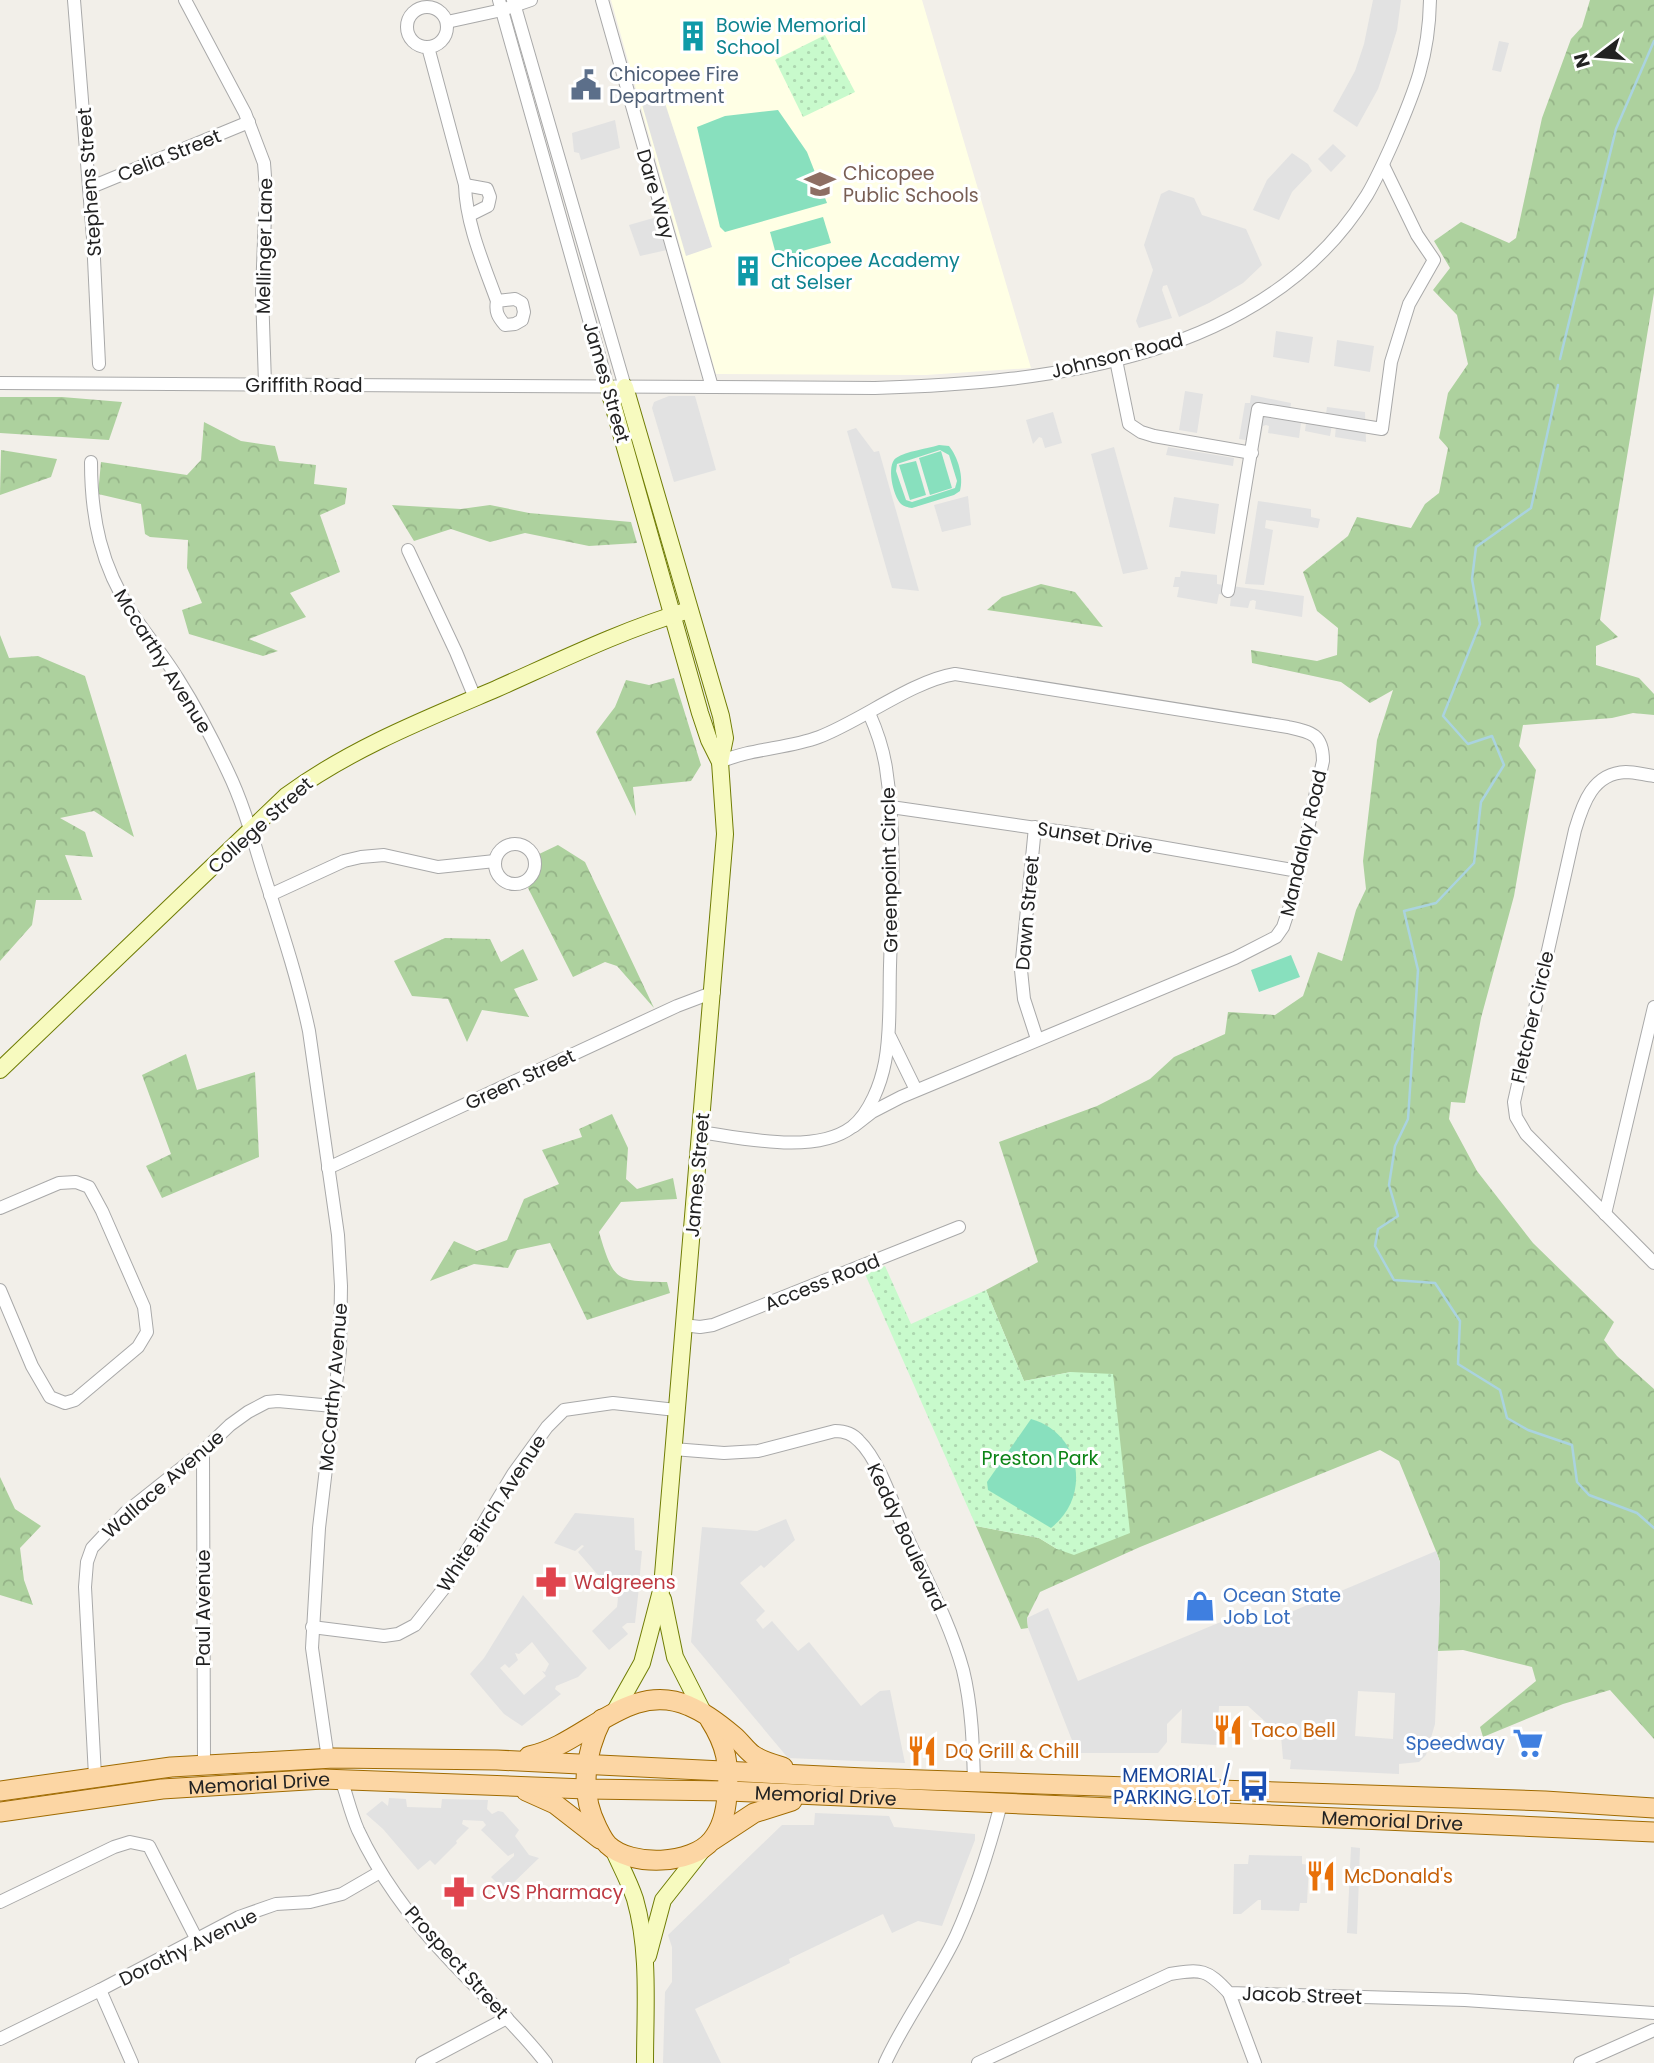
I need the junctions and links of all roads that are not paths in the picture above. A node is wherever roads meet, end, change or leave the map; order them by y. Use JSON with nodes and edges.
{"nodes":[{"id":1,"x":74,"y":0,"type":"edge"},
{"id":2,"x":185,"y":0,"type":"edge"},
{"id":3,"x":531,"y":0,"type":"edge"},
{"id":4,"x":602,"y":0,"type":"edge"},
{"id":5,"x":1430,"y":0,"type":"edge"},
{"id":6,"x":432,"y":4,"type":"edge"},
{"id":7,"x":507,"y":4,"type":"edge"},
{"id":8,"x":447,"y":22,"type":"junction"},
{"id":9,"x":428,"y":47,"type":"junction"},
{"id":10,"x":249,"y":122,"type":"junction"},
{"id":11,"x":1383,"y":164,"type":"junction"},
{"id":12,"x":465,"y":185,"type":"junction"},
{"id":13,"x":89,"y":188,"type":"junction"},
{"id":14,"x":470,"y":215,"type":"junction"},
{"id":15,"x":497,"y":301,"type":"dead end"},
{"id":16,"x":1116,"y":360,"type":"junction"},
{"id":17,"x":99,"y":364,"type":"dead end"},
{"id":18,"x":0,"y":383,"type":"edge"},
{"id":19,"x":265,"y":384,"type":"junction"},
{"id":20,"x":608,"y":387,"type":"junction"},
{"id":21,"x":625,"y":387,"type":"junction"},
{"id":22,"x":712,"y":387,"type":"junction"},
{"id":23,"x":1252,"y":453,"type":"junction"},
{"id":24,"x":91,"y":462,"type":"dead end"},
{"id":25,"x":408,"y":550,"type":"dead end"},
{"id":26,"x":1228,"y":591,"type":"dead end"},
{"id":27,"x":689,"y":610,"type":"junction"},
{"id":28,"x":671,"y":615,"type":"junction"},
{"id":29,"x":475,"y":698,"type":"junction"},
{"id":30,"x":869,"y":713,"type":"junction"},
{"id":31,"x":720,"y":762,"type":"junction"},
{"id":32,"x":1654,"y":776,"type":"edge"},
{"id":33,"x":891,"y":807,"type":"junction"},
{"id":34,"x":1035,"y":827,"type":"junction"},
{"id":35,"x":250,"y":831,"type":"junction"},
{"id":36,"x":495,"y":861,"type":"dead end"},
{"id":37,"x":1298,"y":871,"type":"junction"},
{"id":38,"x":270,"y":895,"type":"junction"},
{"id":39,"x":713,"y":992,"type":"junction"},
{"id":40,"x":1654,"y":1007,"type":"edge"},
{"id":41,"x":888,"y":1031,"type":"junction"},
{"id":42,"x":1037,"y":1040,"type":"junction"},
{"id":43,"x":0,"y":1070,"type":"edge"},
{"id":44,"x":916,"y":1090,"type":"junction"},
{"id":45,"x":854,"y":1126,"type":"junction"},
{"id":46,"x":701,"y":1132,"type":"junction"},
{"id":47,"x":328,"y":1168,"type":"junction"},
{"id":48,"x":0,"y":1208,"type":"edge"},
{"id":49,"x":1605,"y":1214,"type":"junction"},
{"id":50,"x":959,"y":1227,"type":"dead end"},
{"id":51,"x":1654,"y":1262,"type":"edge"},
{"id":52,"x":0,"y":1290,"type":"edge"},
{"id":53,"x":683,"y":1325,"type":"junction"},
{"id":54,"x":333,"y":1406,"type":"junction"},
{"id":55,"x":676,"y":1410,"type":"junction"},
{"id":56,"x":673,"y":1449,"type":"junction"},
{"id":57,"x":203,"y":1451,"type":"junction"},
{"id":58,"x":662,"y":1587,"type":"junction"},
{"id":59,"x":313,"y":1628,"type":"junction"},
{"id":60,"x":609,"y":1715,"type":"junction"},
{"id":61,"x":707,"y":1717,"type":"junction"},
{"id":62,"x":328,"y":1759,"type":"junction"},
{"id":63,"x":497,"y":1760,"type":"junction"},
{"id":64,"x":587,"y":1764,"type":"junction"},
{"id":65,"x":204,"y":1765,"type":"junction"},
{"id":66,"x":729,"y":1770,"type":"junction"},
{"id":67,"x":804,"y":1774,"type":"junction"},
{"id":68,"x":95,"y":1776,"type":"junction"},
{"id":69,"x":341,"y":1779,"type":"junction"},
{"id":70,"x":974,"y":1782,"type":"junction"},
{"id":71,"x":495,"y":1784,"type":"junction"},
{"id":72,"x":586,"y":1789,"type":"junction"},
{"id":73,"x":0,"y":1791,"type":"edge"},
{"id":74,"x":728,"y":1791,"type":"junction"},
{"id":75,"x":1261,"y":1791,"type":"junction"},
{"id":76,"x":817,"y":1797,"type":"junction"},
{"id":77,"x":1001,"y":1804,"type":"junction"},
{"id":78,"x":1654,"y":1808,"type":"edge"},
{"id":79,"x":0,"y":1812,"type":"edge"},
{"id":80,"x":1263,"y":1815,"type":"junction"},
{"id":81,"x":1654,"y":1832,"type":"edge"},
{"id":82,"x":708,"y":1844,"type":"junction"},
{"id":83,"x":609,"y":1846,"type":"junction"},
{"id":84,"x":380,"y":1872,"type":"junction"},
{"id":85,"x":0,"y":1902,"type":"edge"},
{"id":86,"x":197,"y":1940,"type":"junction"},
{"id":87,"x":645,"y":1965,"type":"junction"},
{"id":88,"x":100,"y":1990,"type":"junction"},
{"id":89,"x":1229,"y":1993,"type":"junction"},
{"id":90,"x":1654,"y":2013,"type":"edge"},
{"id":91,"x":507,"y":2018,"type":"junction"},
{"id":92,"x":1654,"y":2030,"type":"edge"},
{"id":93,"x":0,"y":2039,"type":"edge"},
{"id":94,"x":132,"y":2063,"type":"edge"},
{"id":95,"x":422,"y":2063,"type":"edge"},
{"id":96,"x":547,"y":2063,"type":"edge"},
{"id":97,"x":645,"y":2063,"type":"edge"},
{"id":98,"x":886,"y":2063,"type":"edge"},
{"id":99,"x":980,"y":2063,"type":"edge"},
{"id":100,"x":1255,"y":2063,"type":"edge"},
{"id":101,"x":1580,"y":2063,"type":"edge"}],
"edges":[{"from":1,"to":13,"type":"street","name":"Stephens Street"},
{"from":2,"to":10,"type":"street","name":"Mellinger Lane"},
{"from":3,"to":7,"type":"street"},
{"from":4,"to":22,"type":"street","name":"Dare Way"},
{"from":5,"to":11,"type":"street","name":"Johnson Road"},
{"from":6,"to":8,"type":"street"},
{"from":6,"to":9,"type":"street"},
{"from":7,"to":8,"type":"street"},
{"from":7,"to":20,"type":"street","name":"James Street"},
{"from":7,"to":21,"type":"street","name":"James Street"},
{"from":8,"to":9,"type":"street"},
{"from":9,"to":12,"type":"street"},
{"from":10,"to":13,"type":"street","name":"Celia Street"},
{"from":10,"to":19,"type":"street","name":"Mellinger Lane"},
{"from":11,"to":16,"type":"street","name":"Johnson Road"},
{"from":11,"to":23,"type":"street"},
{"from":12,"to":14,"type":"street"},
{"from":12,"to":14,"type":"street"},
{"from":13,"to":17,"type":"street","name":"Stephens Street"},
{"from":14,"to":15,"type":"street"},
{"from":16,"to":22,"type":"street","name":"Johnson Road"},
{"from":16,"to":23,"type":"street"},
{"from":18,"to":19,"type":"street","name":"Griffith Road"},
{"from":19,"to":20,"type":"street","name":"Griffith Road"},
{"from":20,"to":21,"type":"street","name":"Johnson Road"},
{"from":20,"to":28,"type":"main road","name":"James Street"},
{"from":21,"to":22,"type":"street","name":"Johnson Road"},
{"from":21,"to":27,"type":"main road","name":"James Street"},
{"from":23,"to":26,"type":"street"},
{"from":24,"to":35,"type":"street","name":"Mccarthy Avenue"},
{"from":25,"to":29,"type":"street"},
{"from":27,"to":28,"type":"main road","name":"College Street"},
{"from":27,"to":31,"type":"main road","name":"James Street"},
{"from":28,"to":29,"type":"main road","name":"College Street"},
{"from":28,"to":31,"type":"main road","name":"James Street"},
{"from":29,"to":35,"type":"main road","name":"College Street"},
{"from":30,"to":31,"type":"street","name":"Mandalay Road"},
{"from":30,"to":33,"type":"street","name":"Greenpoint Circle"},
{"from":30,"to":37,"type":"street","name":"Mandalay Road"},
{"from":31,"to":39,"type":"main road","name":"James Street"},
{"from":32,"to":49,"type":"street","name":"Fletcher Circle"},
{"from":33,"to":34,"type":"street","name":"Sunset Drive"},
{"from":33,"to":41,"type":"street","name":"Greenpoint Circle"},
{"from":34,"to":37,"type":"street","name":"Sunset Drive"},
{"from":34,"to":42,"type":"street","name":"Dawn Street"},
{"from":35,"to":38,"type":"street","name":"Mccarthy Avenue"},
{"from":35,"to":43,"type":"main road","name":"College Street"},
{"from":36,"to":38,"type":"street"},
{"from":37,"to":42,"type":"street","name":"Mandalay Road"},
{"from":38,"to":47,"type":"street","name":"McCarthy Avenue"},
{"from":39,"to":46,"type":"main road","name":"James Street"},
{"from":39,"to":47,"type":"street","name":"Green Street"},
{"from":40,"to":49,"type":"street"},
{"from":41,"to":44,"type":"street","name":"Greenpoint Circle"},
{"from":41,"to":45,"type":"street","name":"Greenpoint Circle"},
{"from":42,"to":44,"type":"street","name":"Mandalay Road"},
{"from":44,"to":45,"type":"street","name":"Mandalay Road"},
{"from":45,"to":46,"type":"street"},
{"from":46,"to":53,"type":"main road","name":"James Street"},
{"from":47,"to":54,"type":"street","name":"McCarthy Avenue"},
{"from":48,"to":52,"type":"street"},
{"from":49,"to":51,"type":"street","name":"Fletcher Circle"},
{"from":50,"to":53,"type":"street","name":"Access Road"},
{"from":53,"to":55,"type":"main road","name":"James Street"},
{"from":54,"to":57,"type":"street","name":"Wallace Avenue"},
{"from":54,"to":59,"type":"street","name":"McCarthy Avenue"},
{"from":55,"to":56,"type":"main road","name":"James Street"},
{"from":55,"to":59,"type":"street","name":"White Birch Avenue"},
{"from":56,"to":58,"type":"main road","name":"James Street"},
{"from":56,"to":70,"type":"street","name":"Keddy Boulevard"},
{"from":57,"to":65,"type":"street","name":"Paul Avenue"},
{"from":57,"to":68,"type":"street","name":"Wallace Avenue"},
{"from":58,"to":60,"type":"main road","name":"James Street"},
{"from":58,"to":61,"type":"main road","name":"James Street"},
{"from":59,"to":62,"type":"street","name":"McCarthy Avenue"},
{"from":60,"to":61,"type":"main road"},
{"from":60,"to":63,"type":"main road"},
{"from":60,"to":64,"type":"main road"},
{"from":61,"to":66,"type":"main road"},
{"from":61,"to":67,"type":"main road"},
{"from":62,"to":63,"type":"main road","name":"Memorial Drive"},
{"from":62,"to":65,"type":"main road","name":"Memorial Drive"},
{"from":63,"to":64,"type":"main road","name":"Memorial Drive"},
{"from":64,"to":66,"type":"main road","name":"Memorial Drive"},
{"from":64,"to":72,"type":"main road"},
{"from":65,"to":68,"type":"main road","name":"Memorial Drive"},
{"from":66,"to":67,"type":"main road","name":"Memorial Drive"},
{"from":66,"to":74,"type":"main road"},
{"from":67,"to":70,"type":"main road","name":"Memorial Drive"},
{"from":68,"to":73,"type":"main road","name":"Memorial Drive"},
{"from":69,"to":71,"type":"main road","name":"Memorial Drive"},
{"from":69,"to":79,"type":"main road","name":"Memorial Drive"},
{"from":69,"to":84,"type":"street","name":"Prospect Street"},
{"from":70,"to":75,"type":"main road","name":"Memorial Drive"},
{"from":71,"to":72,"type":"main road","name":"Memorial Drive"},
{"from":71,"to":83,"type":"main road"},
{"from":72,"to":74,"type":"main road","name":"Memorial Drive"},
{"from":72,"to":83,"type":"main road"},
{"from":74,"to":76,"type":"main road","name":"Memorial Drive"},
{"from":74,"to":82,"type":"main road"},
{"from":75,"to":78,"type":"main road","name":"Memorial Drive"},
{"from":75,"to":80,"type":"main road"},
{"from":76,"to":77,"type":"main road","name":"Memorial Drive"},
{"from":76,"to":82,"type":"main road"},
{"from":77,"to":80,"type":"main road","name":"Memorial Drive"},
{"from":77,"to":98,"type":"street"},
{"from":80,"to":81,"type":"main road","name":"Memorial Drive"},
{"from":82,"to":83,"type":"main road"},
{"from":82,"to":87,"type":"main road"},
{"from":83,"to":87,"type":"main road"},
{"from":84,"to":86,"type":"street","name":"Dorothy Avenue"},
{"from":84,"to":91,"type":"street","name":"Prospect Street"},
{"from":85,"to":86,"type":"street"},
{"from":86,"to":88,"type":"street","name":"Dorothy Avenue"},
{"from":87,"to":97,"type":"main road"},
{"from":88,"to":93,"type":"street","name":"Dorothy Avenue"},
{"from":88,"to":94,"type":"street"},
{"from":89,"to":90,"type":"street","name":"Jacob Street"},
{"from":89,"to":99,"type":"street","name":"Jacob Street"},
{"from":89,"to":100,"type":"street"},
{"from":91,"to":95,"type":"street"},
{"from":91,"to":96,"type":"street","name":"Prospect Street"},
{"from":92,"to":101,"type":"street"}]}
